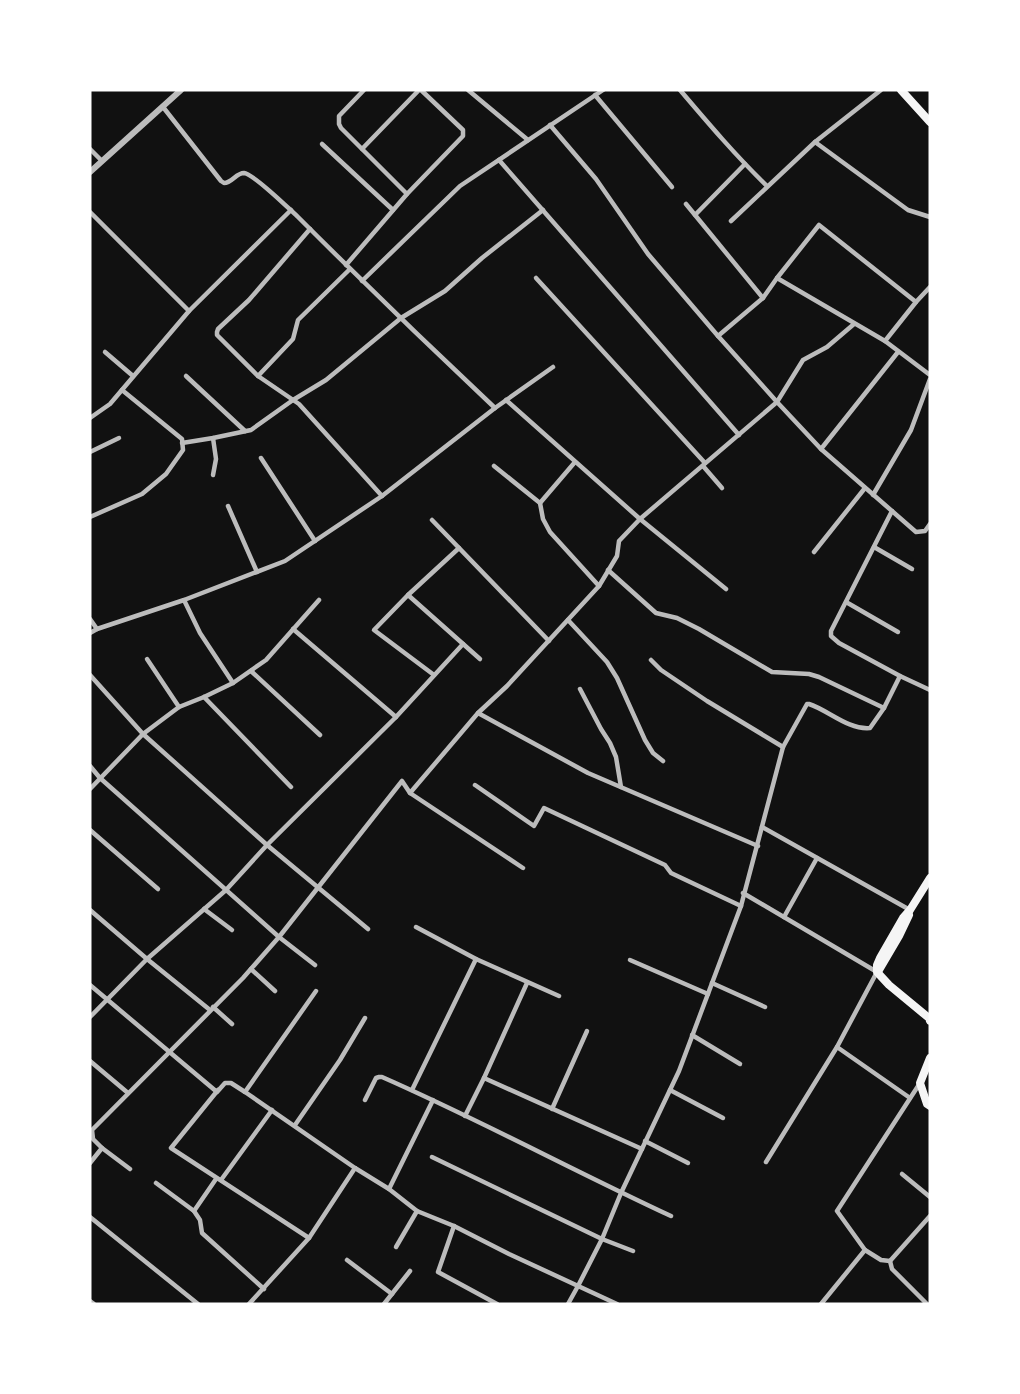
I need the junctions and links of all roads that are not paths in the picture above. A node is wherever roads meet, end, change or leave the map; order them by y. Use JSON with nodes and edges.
{"nodes":[{"id":1,"x":181,"y":90,"type":"edge"},
{"id":2,"x":364,"y":90,"type":"edge"},
{"id":3,"x":420,"y":90,"type":"edge"},
{"id":4,"x":468,"y":90,"type":"edge"},
{"id":5,"x":603,"y":90,"type":"edge"},
{"id":6,"x":680,"y":90,"type":"edge"},
{"id":7,"x":881,"y":90,"type":"edge"},
{"id":8,"x":902,"y":90,"type":"edge"},
{"id":9,"x":595,"y":95,"type":"junction"},
{"id":10,"x":163,"y":107,"type":"junction"},
{"id":11,"x":930,"y":122,"type":"edge"},
{"id":12,"x":550,"y":125,"type":"junction"},
{"id":13,"x":528,"y":140,"type":"junction"},
{"id":14,"x":815,"y":142,"type":"junction"},
{"id":15,"x":322,"y":144,"type":"dead end"},
{"id":16,"x":90,"y":149,"type":"edge"},
{"id":17,"x":362,"y":149,"type":"junction"},
{"id":18,"x":499,"y":160,"type":"junction"},
{"id":19,"x":102,"y":161,"type":"junction"},
{"id":20,"x":745,"y":164,"type":"junction"},
{"id":21,"x":90,"y":172,"type":"edge"},
{"id":22,"x":767,"y":186,"type":"junction"},
{"id":23,"x":672,"y":187,"type":"dead end"},
{"id":24,"x":407,"y":194,"type":"junction"},
{"id":25,"x":686,"y":204,"type":"dead end"},
{"id":26,"x":291,"y":210,"type":"junction"},
{"id":27,"x":393,"y":210,"type":"junction"},
{"id":28,"x":543,"y":210,"type":"junction"},
{"id":29,"x":90,"y":212,"type":"edge"},
{"id":30,"x":695,"y":215,"type":"junction"},
{"id":31,"x":930,"y":217,"type":"edge"},
{"id":32,"x":731,"y":221,"type":"dead end"},
{"id":33,"x":310,"y":229,"type":"junction"},
{"id":34,"x":348,"y":267,"type":"junction"},
{"id":35,"x":536,"y":278,"type":"dead end"},
{"id":36,"x":777,"y":278,"type":"junction"},
{"id":37,"x":362,"y":280,"type":"junction"},
{"id":38,"x":930,"y":287,"type":"edge"},
{"id":39,"x":763,"y":298,"type":"junction"},
{"id":40,"x":916,"y":302,"type":"junction"},
{"id":41,"x":189,"y":311,"type":"junction"},
{"id":42,"x":401,"y":318,"type":"junction"},
{"id":43,"x":854,"y":324,"type":"junction"},
{"id":44,"x":718,"y":336,"type":"junction"},
{"id":45,"x":885,"y":341,"type":"junction"},
{"id":46,"x":105,"y":352,"type":"dead end"},
{"id":47,"x":898,"y":352,"type":"junction"},
{"id":48,"x":553,"y":367,"type":"dead end"},
{"id":49,"x":133,"y":376,"type":"junction"},
{"id":50,"x":186,"y":376,"type":"dead end"},
{"id":51,"x":258,"y":376,"type":"junction"},
{"id":52,"x":930,"y":377,"type":"edge"},
{"id":53,"x":122,"y":390,"type":"junction"},
{"id":54,"x":293,"y":400,"type":"junction"},
{"id":55,"x":506,"y":400,"type":"junction"},
{"id":56,"x":777,"y":402,"type":"junction"},
{"id":57,"x":495,"y":408,"type":"junction"},
{"id":58,"x":90,"y":418,"type":"edge"},
{"id":59,"x":245,"y":431,"type":"junction"},
{"id":60,"x":739,"y":435,"type":"junction"},
{"id":61,"x":119,"y":438,"type":"dead end"},
{"id":62,"x":213,"y":438,"type":"junction"},
{"id":63,"x":182,"y":443,"type":"junction"},
{"id":64,"x":821,"y":449,"type":"junction"},
{"id":65,"x":90,"y":452,"type":"edge"},
{"id":66,"x":261,"y":458,"type":"dead end"},
{"id":67,"x":574,"y":462,"type":"junction"},
{"id":68,"x":704,"y":465,"type":"junction"},
{"id":69,"x":494,"y":466,"type":"dead end"},
{"id":70,"x":213,"y":475,"type":"dead end"},
{"id":71,"x":722,"y":488,"type":"dead end"},
{"id":72,"x":865,"y":488,"type":"junction"},
{"id":73,"x":873,"y":495,"type":"junction"},
{"id":74,"x":382,"y":496,"type":"junction"},
{"id":75,"x":540,"y":503,"type":"junction"},
{"id":76,"x":228,"y":506,"type":"dead end"},
{"id":77,"x":892,"y":512,"type":"junction"},
{"id":78,"x":90,"y":517,"type":"edge"},
{"id":79,"x":432,"y":519,"type":"dead end"},
{"id":80,"x":640,"y":519,"type":"junction"},
{"id":81,"x":930,"y":524,"type":"edge"},
{"id":82,"x":315,"y":541,"type":"junction"},
{"id":83,"x":874,"y":547,"type":"junction"},
{"id":84,"x":459,"y":548,"type":"junction"},
{"id":85,"x":814,"y":552,"type":"dead end"},
{"id":86,"x":912,"y":569,"type":"dead end"},
{"id":87,"x":608,"y":570,"type":"junction"},
{"id":88,"x":257,"y":572,"type":"junction"},
{"id":89,"x":599,"y":586,"type":"junction"},
{"id":90,"x":726,"y":589,"type":"dead end"},
{"id":91,"x":408,"y":595,"type":"junction"},
{"id":92,"x":184,"y":600,"type":"junction"},
{"id":93,"x":319,"y":600,"type":"dead end"},
{"id":94,"x":846,"y":602,"type":"junction"},
{"id":95,"x":90,"y":619,"type":"edge"},
{"id":96,"x":568,"y":620,"type":"junction"},
{"id":97,"x":97,"y":628,"type":"junction"},
{"id":98,"x":293,"y":629,"type":"junction"},
{"id":99,"x":898,"y":632,"type":"dead end"},
{"id":100,"x":90,"y":633,"type":"edge"},
{"id":101,"x":549,"y":641,"type":"junction"},
{"id":102,"x":463,"y":644,"type":"junction"},
{"id":103,"x":147,"y":659,"type":"dead end"},
{"id":104,"x":480,"y":659,"type":"dead end"},
{"id":105,"x":651,"y":660,"type":"dead end"},
{"id":106,"x":251,"y":671,"type":"junction"},
{"id":107,"x":90,"y":675,"type":"edge"},
{"id":108,"x":434,"y":675,"type":"junction"},
{"id":109,"x":900,"y":676,"type":"junction"},
{"id":110,"x":233,"y":683,"type":"junction"},
{"id":111,"x":580,"y":689,"type":"dead end"},
{"id":112,"x":930,"y":690,"type":"edge"},
{"id":113,"x":204,"y":697,"type":"junction"},
{"id":114,"x":179,"y":707,"type":"junction"},
{"id":115,"x":884,"y":708,"type":"junction"},
{"id":116,"x":478,"y":713,"type":"junction"},
{"id":117,"x":396,"y":717,"type":"junction"},
{"id":118,"x":142,"y":734,"type":"junction"},
{"id":119,"x":320,"y":735,"type":"dead end"},
{"id":120,"x":783,"y":747,"type":"junction"},
{"id":121,"x":663,"y":761,"type":"dead end"},
{"id":122,"x":90,"y":766,"type":"edge"},
{"id":123,"x":100,"y":778,"type":"junction"},
{"id":124,"x":475,"y":785,"type":"dead end"},
{"id":125,"x":291,"y":787,"type":"dead end"},
{"id":126,"x":621,"y":787,"type":"junction"},
{"id":127,"x":90,"y":789,"type":"edge"},
{"id":128,"x":410,"y":793,"type":"junction"},
{"id":129,"x":762,"y":827,"type":"junction"},
{"id":130,"x":90,"y":830,"type":"edge"},
{"id":131,"x":267,"y":845,"type":"junction"},
{"id":132,"x":758,"y":846,"type":"junction"},
{"id":133,"x":817,"y":858,"type":"junction"},
{"id":134,"x":523,"y":868,"type":"dead end"},
{"id":135,"x":930,"y":878,"type":"edge"},
{"id":136,"x":318,"y":888,"type":"junction"},
{"id":137,"x":158,"y":889,"type":"dead end"},
{"id":138,"x":226,"y":890,"type":"junction"},
{"id":139,"x":744,"y":893,"type":"junction"},
{"id":140,"x":741,"y":906,"type":"junction"},
{"id":141,"x":90,"y":909,"type":"edge"},
{"id":142,"x":204,"y":909,"type":"junction"},
{"id":143,"x":910,"y":910,"type":"junction"},
{"id":144,"x":784,"y":917,"type":"junction"},
{"id":145,"x":416,"y":927,"type":"dead end"},
{"id":146,"x":368,"y":929,"type":"dead end"},
{"id":147,"x":232,"y":930,"type":"dead end"},
{"id":148,"x":279,"y":937,"type":"junction"},
{"id":149,"x":147,"y":959,"type":"junction"},
{"id":150,"x":476,"y":959,"type":"junction"},
{"id":151,"x":630,"y":960,"type":"dead end"},
{"id":152,"x":315,"y":965,"type":"dead end"},
{"id":153,"x":251,"y":969,"type":"junction"},
{"id":154,"x":878,"y":972,"type":"junction"},
{"id":155,"x":527,"y":983,"type":"junction"},
{"id":156,"x":712,"y":983,"type":"junction"},
{"id":157,"x":90,"y":985,"type":"edge"},
{"id":158,"x":316,"y":991,"type":"dead end"},
{"id":159,"x":275,"y":992,"type":"dead end"},
{"id":160,"x":708,"y":994,"type":"junction"},
{"id":161,"x":559,"y":996,"type":"dead end"},
{"id":162,"x":107,"y":999,"type":"junction"},
{"id":163,"x":765,"y":1007,"type":"dead end"},
{"id":164,"x":211,"y":1009,"type":"junction"},
{"id":165,"x":90,"y":1017,"type":"edge"},
{"id":166,"x":365,"y":1018,"type":"dead end"},
{"id":167,"x":930,"y":1021,"type":"edge"},
{"id":168,"x":232,"y":1024,"type":"dead end"},
{"id":169,"x":587,"y":1031,"type":"dead end"},
{"id":170,"x":692,"y":1035,"type":"junction"},
{"id":171,"x":837,"y":1047,"type":"junction"},
{"id":172,"x":170,"y":1052,"type":"junction"},
{"id":173,"x":930,"y":1058,"type":"edge"},
{"id":174,"x":90,"y":1061,"type":"edge"},
{"id":175,"x":740,"y":1064,"type":"dead end"},
{"id":176,"x":484,"y":1078,"type":"junction"},
{"id":177,"x":920,"y":1083,"type":"junction"},
{"id":178,"x":219,"y":1088,"type":"junction"},
{"id":179,"x":412,"y":1090,"type":"junction"},
{"id":180,"x":670,"y":1090,"type":"junction"},
{"id":181,"x":128,"y":1092,"type":"junction"},
{"id":182,"x":245,"y":1092,"type":"junction"},
{"id":183,"x":910,"y":1098,"type":"junction"},
{"id":184,"x":365,"y":1100,"type":"dead end"},
{"id":185,"x":433,"y":1100,"type":"junction"},
{"id":186,"x":930,"y":1106,"type":"edge"},
{"id":187,"x":552,"y":1109,"type":"junction"},
{"id":188,"x":272,"y":1110,"type":"junction"},
{"id":189,"x":465,"y":1116,"type":"junction"},
{"id":190,"x":723,"y":1118,"type":"dead end"},
{"id":191,"x":295,"y":1125,"type":"junction"},
{"id":192,"x":645,"y":1141,"type":"junction"},
{"id":193,"x":102,"y":1148,"type":"junction"},
{"id":194,"x":642,"y":1149,"type":"junction"},
{"id":195,"x":432,"y":1157,"type":"dead end"},
{"id":196,"x":766,"y":1162,"type":"dead end"},
{"id":197,"x":90,"y":1163,"type":"edge"},
{"id":198,"x":688,"y":1163,"type":"dead end"},
{"id":199,"x":130,"y":1168,"type":"dead end"},
{"id":200,"x":355,"y":1168,"type":"junction"},
{"id":201,"x":902,"y":1174,"type":"dead end"},
{"id":202,"x":219,"y":1180,"type":"junction"},
{"id":203,"x":156,"y":1183,"type":"dead end"},
{"id":204,"x":389,"y":1189,"type":"junction"},
{"id":205,"x":621,"y":1193,"type":"junction"},
{"id":206,"x":930,"y":1197,"type":"edge"},
{"id":207,"x":417,"y":1210,"type":"junction"},
{"id":208,"x":194,"y":1211,"type":"junction"},
{"id":209,"x":672,"y":1216,"type":"dead end"},
{"id":210,"x":930,"y":1216,"type":"edge"},
{"id":211,"x":90,"y":1217,"type":"edge"},
{"id":212,"x":454,"y":1226,"type":"junction"},
{"id":213,"x":309,"y":1238,"type":"junction"},
{"id":214,"x":602,"y":1239,"type":"junction"},
{"id":215,"x":396,"y":1247,"type":"dead end"},
{"id":216,"x":865,"y":1250,"type":"junction"},
{"id":217,"x":633,"y":1251,"type":"dead end"},
{"id":218,"x":348,"y":1260,"type":"dead end"},
{"id":219,"x":890,"y":1261,"type":"junction"},
{"id":220,"x":410,"y":1271,"type":"dead end"},
{"id":221,"x":578,"y":1287,"type":"junction"},
{"id":222,"x":264,"y":1289,"type":"junction"},
{"id":223,"x":392,"y":1294,"type":"junction"},
{"id":224,"x":90,"y":1301,"type":"edge"},
{"id":225,"x":253,"y":1303,"type":"edge"},
{"id":226,"x":94,"y":1304,"type":"edge"},
{"id":227,"x":198,"y":1304,"type":"edge"},
{"id":228,"x":384,"y":1304,"type":"edge"},
{"id":229,"x":497,"y":1304,"type":"edge"},
{"id":230,"x":568,"y":1304,"type":"edge"},
{"id":231,"x":617,"y":1304,"type":"edge"},
{"id":232,"x":821,"y":1304,"type":"edge"},
{"id":233,"x":927,"y":1304,"type":"edge"}],
"edges":[{"from":1,"to":10,"type":"street"},
{"from":2,"to":17,"type":"street"},
{"from":3,"to":17,"type":"street"},
{"from":3,"to":24,"type":"street"},
{"from":4,"to":13,"type":"street"},
{"from":5,"to":9,"type":"street"},
{"from":6,"to":20,"type":"street"},
{"from":7,"to":14,"type":"street"},
{"from":8,"to":11,"type":"main road"},
{"from":9,"to":12,"type":"street"},
{"from":9,"to":23,"type":"street"},
{"from":10,"to":19,"type":"street"},
{"from":10,"to":26,"type":"street"},
{"from":12,"to":13,"type":"street"},
{"from":12,"to":44,"type":"street"},
{"from":13,"to":18,"type":"street"},
{"from":14,"to":22,"type":"street"},
{"from":14,"to":31,"type":"street"},
{"from":15,"to":27,"type":"street"},
{"from":16,"to":19,"type":"street"},
{"from":17,"to":24,"type":"street"},
{"from":18,"to":28,"type":"street"},
{"from":18,"to":37,"type":"street"},
{"from":19,"to":21,"type":"street"},
{"from":20,"to":22,"type":"street"},
{"from":20,"to":30,"type":"street"},
{"from":22,"to":32,"type":"street"},
{"from":24,"to":27,"type":"street"},
{"from":25,"to":30,"type":"street"},
{"from":26,"to":33,"type":"street"},
{"from":26,"to":41,"type":"street"},
{"from":27,"to":34,"type":"street"},
{"from":28,"to":42,"type":"street"},
{"from":28,"to":60,"type":"street"},
{"from":29,"to":41,"type":"street"},
{"from":30,"to":39,"type":"street"},
{"from":33,"to":34,"type":"street"},
{"from":33,"to":51,"type":"street"},
{"from":34,"to":37,"type":"street"},
{"from":34,"to":51,"type":"street"},
{"from":35,"to":68,"type":"street"},
{"from":36,"to":39,"type":"street"},
{"from":36,"to":40,"type":"street"},
{"from":36,"to":43,"type":"street"},
{"from":37,"to":42,"type":"street"},
{"from":38,"to":40,"type":"street"},
{"from":39,"to":44,"type":"street"},
{"from":40,"to":45,"type":"street"},
{"from":41,"to":49,"type":"street"},
{"from":42,"to":54,"type":"street"},
{"from":42,"to":57,"type":"street"},
{"from":43,"to":45,"type":"street"},
{"from":43,"to":56,"type":"street"},
{"from":44,"to":56,"type":"street"},
{"from":45,"to":47,"type":"street"},
{"from":46,"to":49,"type":"street"},
{"from":47,"to":52,"type":"street"},
{"from":47,"to":64,"type":"street"},
{"from":48,"to":55,"type":"street"},
{"from":49,"to":53,"type":"street"},
{"from":50,"to":59,"type":"street"},
{"from":51,"to":54,"type":"street"},
{"from":52,"to":73,"type":"street"},
{"from":53,"to":58,"type":"street"},
{"from":53,"to":63,"type":"street"},
{"from":54,"to":59,"type":"street"},
{"from":54,"to":74,"type":"street"},
{"from":55,"to":57,"type":"street"},
{"from":55,"to":67,"type":"street"},
{"from":56,"to":60,"type":"street"},
{"from":56,"to":64,"type":"street"},
{"from":57,"to":74,"type":"street"},
{"from":59,"to":62,"type":"street"},
{"from":60,"to":68,"type":"street"},
{"from":61,"to":65,"type":"street"},
{"from":62,"to":63,"type":"street"},
{"from":62,"to":70,"type":"street"},
{"from":63,"to":78,"type":"street"},
{"from":64,"to":72,"type":"street"},
{"from":66,"to":82,"type":"street"},
{"from":67,"to":75,"type":"street"},
{"from":67,"to":80,"type":"street"},
{"from":68,"to":71,"type":"street"},
{"from":68,"to":80,"type":"street"},
{"from":69,"to":75,"type":"street"},
{"from":72,"to":73,"type":"street"},
{"from":72,"to":85,"type":"street"},
{"from":73,"to":77,"type":"street"},
{"from":74,"to":82,"type":"street"},
{"from":75,"to":89,"type":"street"},
{"from":76,"to":88,"type":"street"},
{"from":77,"to":81,"type":"street"},
{"from":77,"to":83,"type":"street"},
{"from":79,"to":84,"type":"street"},
{"from":80,"to":87,"type":"street"},
{"from":80,"to":90,"type":"street"},
{"from":82,"to":88,"type":"street"},
{"from":83,"to":86,"type":"street"},
{"from":83,"to":94,"type":"street"},
{"from":84,"to":91,"type":"street"},
{"from":84,"to":101,"type":"street"},
{"from":87,"to":89,"type":"street"},
{"from":87,"to":115,"type":"street"},
{"from":88,"to":92,"type":"street"},
{"from":89,"to":96,"type":"street"},
{"from":91,"to":102,"type":"street"},
{"from":91,"to":108,"type":"street"},
{"from":92,"to":97,"type":"street"},
{"from":92,"to":110,"type":"street"},
{"from":93,"to":98,"type":"street"},
{"from":94,"to":99,"type":"street"},
{"from":94,"to":109,"type":"street"},
{"from":95,"to":97,"type":"street"},
{"from":96,"to":101,"type":"street"},
{"from":96,"to":121,"type":"street"},
{"from":97,"to":100,"type":"street"},
{"from":98,"to":106,"type":"street"},
{"from":98,"to":117,"type":"street"},
{"from":101,"to":116,"type":"street"},
{"from":102,"to":104,"type":"street"},
{"from":102,"to":108,"type":"street"},
{"from":103,"to":114,"type":"street"},
{"from":105,"to":120,"type":"street"},
{"from":106,"to":110,"type":"street"},
{"from":106,"to":119,"type":"street"},
{"from":107,"to":118,"type":"street"},
{"from":108,"to":117,"type":"street"},
{"from":109,"to":112,"type":"street"},
{"from":109,"to":115,"type":"street"},
{"from":110,"to":113,"type":"street"},
{"from":111,"to":126,"type":"street"},
{"from":113,"to":114,"type":"street"},
{"from":113,"to":125,"type":"street"},
{"from":114,"to":118,"type":"street"},
{"from":115,"to":120,"type":"street"},
{"from":116,"to":126,"type":"street"},
{"from":116,"to":128,"type":"street"},
{"from":117,"to":131,"type":"street"},
{"from":118,"to":123,"type":"street"},
{"from":118,"to":131,"type":"street"},
{"from":120,"to":129,"type":"street"},
{"from":122,"to":123,"type":"street"},
{"from":123,"to":127,"type":"street"},
{"from":123,"to":138,"type":"street"},
{"from":124,"to":140,"type":"street"},
{"from":126,"to":132,"type":"street"},
{"from":128,"to":134,"type":"street"},
{"from":128,"to":136,"type":"street"},
{"from":129,"to":132,"type":"street"},
{"from":129,"to":133,"type":"street"},
{"from":130,"to":137,"type":"street"},
{"from":131,"to":136,"type":"street"},
{"from":131,"to":138,"type":"street"},
{"from":132,"to":139,"type":"street"},
{"from":133,"to":143,"type":"street"},
{"from":133,"to":144,"type":"street"},
{"from":135,"to":143,"type":"main road"},
{"from":136,"to":146,"type":"street"},
{"from":136,"to":148,"type":"street"},
{"from":138,"to":142,"type":"street"},
{"from":138,"to":148,"type":"street"},
{"from":139,"to":140,"type":"street"},
{"from":139,"to":144,"type":"street"},
{"from":140,"to":156,"type":"street"},
{"from":141,"to":149,"type":"street"},
{"from":142,"to":147,"type":"street"},
{"from":142,"to":149,"type":"street"},
{"from":143,"to":154,"type":"main road"},
{"from":144,"to":154,"type":"street"},
{"from":145,"to":150,"type":"street"},
{"from":148,"to":152,"type":"street"},
{"from":148,"to":153,"type":"street"},
{"from":149,"to":162,"type":"street"},
{"from":149,"to":164,"type":"street"},
{"from":150,"to":155,"type":"street"},
{"from":150,"to":179,"type":"street"},
{"from":151,"to":160,"type":"street"},
{"from":153,"to":159,"type":"street"},
{"from":153,"to":164,"type":"street"},
{"from":154,"to":167,"type":"main road"},
{"from":154,"to":171,"type":"street"},
{"from":155,"to":161,"type":"street"},
{"from":155,"to":176,"type":"street"},
{"from":156,"to":160,"type":"street"},
{"from":156,"to":163,"type":"street"},
{"from":157,"to":162,"type":"street"},
{"from":158,"to":182,"type":"street"},
{"from":160,"to":170,"type":"street"},
{"from":162,"to":165,"type":"street"},
{"from":162,"to":172,"type":"street"},
{"from":164,"to":168,"type":"street"},
{"from":164,"to":172,"type":"street"},
{"from":166,"to":191,"type":"street"},
{"from":169,"to":187,"type":"street"},
{"from":170,"to":175,"type":"street"},
{"from":170,"to":180,"type":"street"},
{"from":171,"to":183,"type":"street"},
{"from":171,"to":196,"type":"street"},
{"from":172,"to":178,"type":"street"},
{"from":172,"to":181,"type":"street"},
{"from":173,"to":177,"type":"main road"},
{"from":174,"to":181,"type":"street"},
{"from":176,"to":187,"type":"street"},
{"from":176,"to":189,"type":"street"},
{"from":177,"to":183,"type":"street"},
{"from":177,"to":186,"type":"main road"},
{"from":178,"to":182,"type":"street"},
{"from":178,"to":202,"type":"street"},
{"from":179,"to":184,"type":"street"},
{"from":179,"to":185,"type":"street"},
{"from":180,"to":190,"type":"street"},
{"from":180,"to":192,"type":"street"},
{"from":181,"to":193,"type":"street"},
{"from":182,"to":188,"type":"street"},
{"from":183,"to":216,"type":"street"},
{"from":185,"to":189,"type":"street"},
{"from":185,"to":204,"type":"street"},
{"from":187,"to":194,"type":"street"},
{"from":188,"to":191,"type":"street"},
{"from":188,"to":202,"type":"street"},
{"from":189,"to":205,"type":"street"},
{"from":191,"to":200,"type":"street"},
{"from":192,"to":194,"type":"street"},
{"from":192,"to":198,"type":"street"},
{"from":193,"to":197,"type":"street"},
{"from":193,"to":199,"type":"street"},
{"from":194,"to":205,"type":"street"},
{"from":195,"to":214,"type":"street"},
{"from":200,"to":204,"type":"street"},
{"from":200,"to":213,"type":"street"},
{"from":201,"to":206,"type":"street"},
{"from":202,"to":208,"type":"street"},
{"from":202,"to":213,"type":"street"},
{"from":203,"to":208,"type":"street"},
{"from":204,"to":207,"type":"street"},
{"from":205,"to":209,"type":"street"},
{"from":205,"to":214,"type":"street"},
{"from":207,"to":212,"type":"street"},
{"from":207,"to":215,"type":"street"},
{"from":208,"to":222,"type":"street"},
{"from":210,"to":219,"type":"street"},
{"from":211,"to":227,"type":"street"},
{"from":212,"to":221,"type":"street"},
{"from":212,"to":229,"type":"street"},
{"from":213,"to":222,"type":"street"},
{"from":214,"to":217,"type":"street"},
{"from":214,"to":221,"type":"street"},
{"from":216,"to":219,"type":"street"},
{"from":216,"to":232,"type":"street"},
{"from":218,"to":223,"type":"street"},
{"from":219,"to":233,"type":"street"},
{"from":220,"to":223,"type":"street"},
{"from":221,"to":230,"type":"street"},
{"from":221,"to":231,"type":"street"},
{"from":222,"to":225,"type":"street"},
{"from":223,"to":228,"type":"street"},
{"from":224,"to":226,"type":"street"}]}
